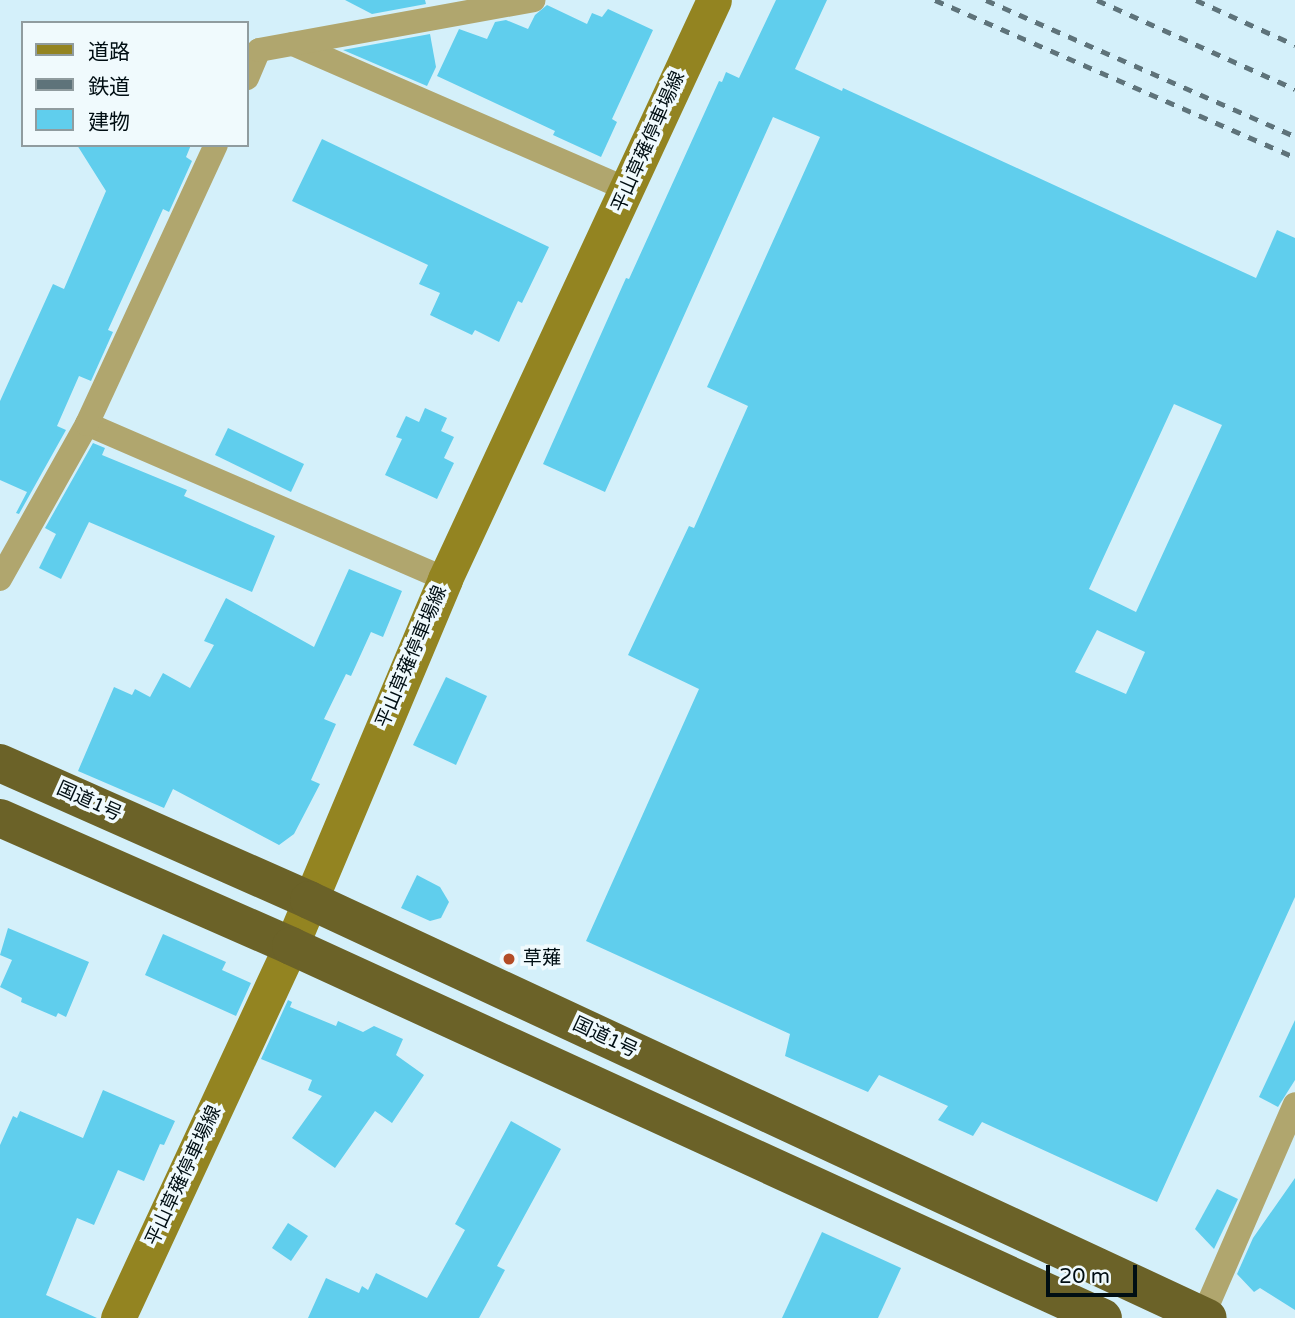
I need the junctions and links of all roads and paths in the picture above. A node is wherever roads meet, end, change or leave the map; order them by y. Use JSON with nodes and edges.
{"nodes":[{"id":1,"x":533,"y":0,"type":"edge"},
{"id":2,"x":714,"y":0,"type":"edge"},
{"id":3,"x":293,"y":44,"type":"junction"},
{"id":4,"x":248,"y":76,"type":"edge"},
{"id":5,"x":215,"y":147,"type":"edge"},
{"id":6,"x":628,"y":190,"type":"junction"},
{"id":7,"x":87,"y":424,"type":"junction"},
{"id":8,"x":0,"y":579,"type":"edge"},
{"id":9,"x":445,"y":579,"type":"junction"},
{"id":10,"x":0,"y":763,"type":"edge"},
{"id":11,"x":0,"y":818,"type":"edge"},
{"id":12,"x":309,"y":900,"type":"junction"},
{"id":13,"x":291,"y":946,"type":"junction"},
{"id":14,"x":1295,"y":1104,"type":"edge"},
{"id":15,"x":1204,"y":1317,"type":"edge"},
{"id":16,"x":118,"y":1318,"type":"edge"},
{"id":17,"x":1103,"y":1318,"type":"edge"}],
"edges":[{"from":1,"to":3,"type":"street"},
{"from":2,"to":6,"type":"main road","name":"平山草薙停車場線"},
{"from":3,"to":4,"type":"street"},
{"from":3,"to":6,"type":"street"},
{"from":5,"to":7,"type":"street"},
{"from":6,"to":9,"type":"main road","name":"平山草薙停車場線"},
{"from":7,"to":8,"type":"street"},
{"from":7,"to":9,"type":"street"},
{"from":9,"to":12,"type":"main road","name":"平山草薙停車場線"},
{"from":10,"to":12,"type":"highway","name":"国道1号"},
{"from":11,"to":13,"type":"highway"},
{"from":12,"to":13,"type":"main road","name":"平山草薙停車場線"},
{"from":12,"to":15,"type":"highway","name":"国道1号"},
{"from":13,"to":16,"type":"main road","name":"平山草薙停車場線"},
{"from":13,"to":17,"type":"highway"},
{"from":14,"to":15,"type":"street"}]}
